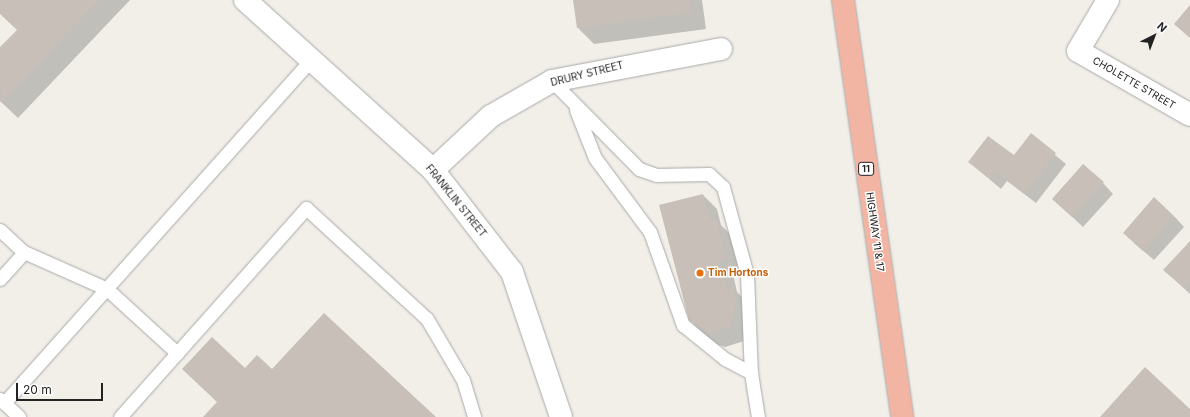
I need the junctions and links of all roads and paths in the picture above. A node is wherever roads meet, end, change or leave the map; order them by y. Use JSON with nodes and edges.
{"nodes":[{"id":1,"x":245,"y":0,"type":"edge"},
{"id":2,"x":843,"y":0,"type":"edge"},
{"id":3,"x":1108,"y":0,"type":"edge"},
{"id":4,"x":721,"y":49,"type":"dead end"},
{"id":5,"x":311,"y":60,"type":"junction"},
{"id":6,"x":552,"y":81,"type":"junction"},
{"id":7,"x":576,"y":108,"type":"junction"},
{"id":8,"x":1190,"y":115,"type":"edge"},
{"id":9,"x":433,"y":170,"type":"junction"},
{"id":10,"x":0,"y":230,"type":"edge"},
{"id":11,"x":24,"y":252,"type":"junction"},
{"id":12,"x":0,"y":279,"type":"edge"},
{"id":13,"x":106,"y":289,"type":"junction"},
{"id":14,"x":177,"y":353,"type":"junction"},
{"id":15,"x":751,"y":373,"type":"junction"},
{"id":16,"x":2,"y":401,"type":"edge"},
{"id":17,"x":19,"y":417,"type":"edge"},
{"id":18,"x":120,"y":417,"type":"edge"},
{"id":19,"x":474,"y":417,"type":"edge"},
{"id":20,"x":561,"y":417,"type":"edge"},
{"id":21,"x":758,"y":417,"type":"edge"},
{"id":22,"x":902,"y":417,"type":"edge"}],
"edges":[{"from":1,"to":5,"type":"street","name":"FRANKLIN STREET"},
{"from":2,"to":22,"type":"highway","name":"HIGHWAY 11 & 17","number":"11"},
{"from":3,"to":8,"type":"street","name":"CHOLETTE STREET"},
{"from":4,"to":6,"type":"street","name":"DRURY STREET"},
{"from":5,"to":9,"type":"street","name":"FRANKLIN STREET"},
{"from":5,"to":13,"type":"lane"},
{"from":6,"to":7,"type":"lane"},
{"from":6,"to":9,"type":"street","name":"DRURY STREET"},
{"from":7,"to":15,"type":"lane"},
{"from":7,"to":15,"type":"lane"},
{"from":9,"to":20,"type":"street","name":"FRANKLIN STREET"},
{"from":10,"to":11,"type":"lane"},
{"from":11,"to":12,"type":"lane"},
{"from":11,"to":13,"type":"lane"},
{"from":13,"to":14,"type":"lane"},
{"from":13,"to":16,"type":"lane"},
{"from":14,"to":18,"type":"lane"},
{"from":14,"to":19,"type":"lane"},
{"from":15,"to":21,"type":"lane"},
{"from":16,"to":17,"type":"lane"}]}
